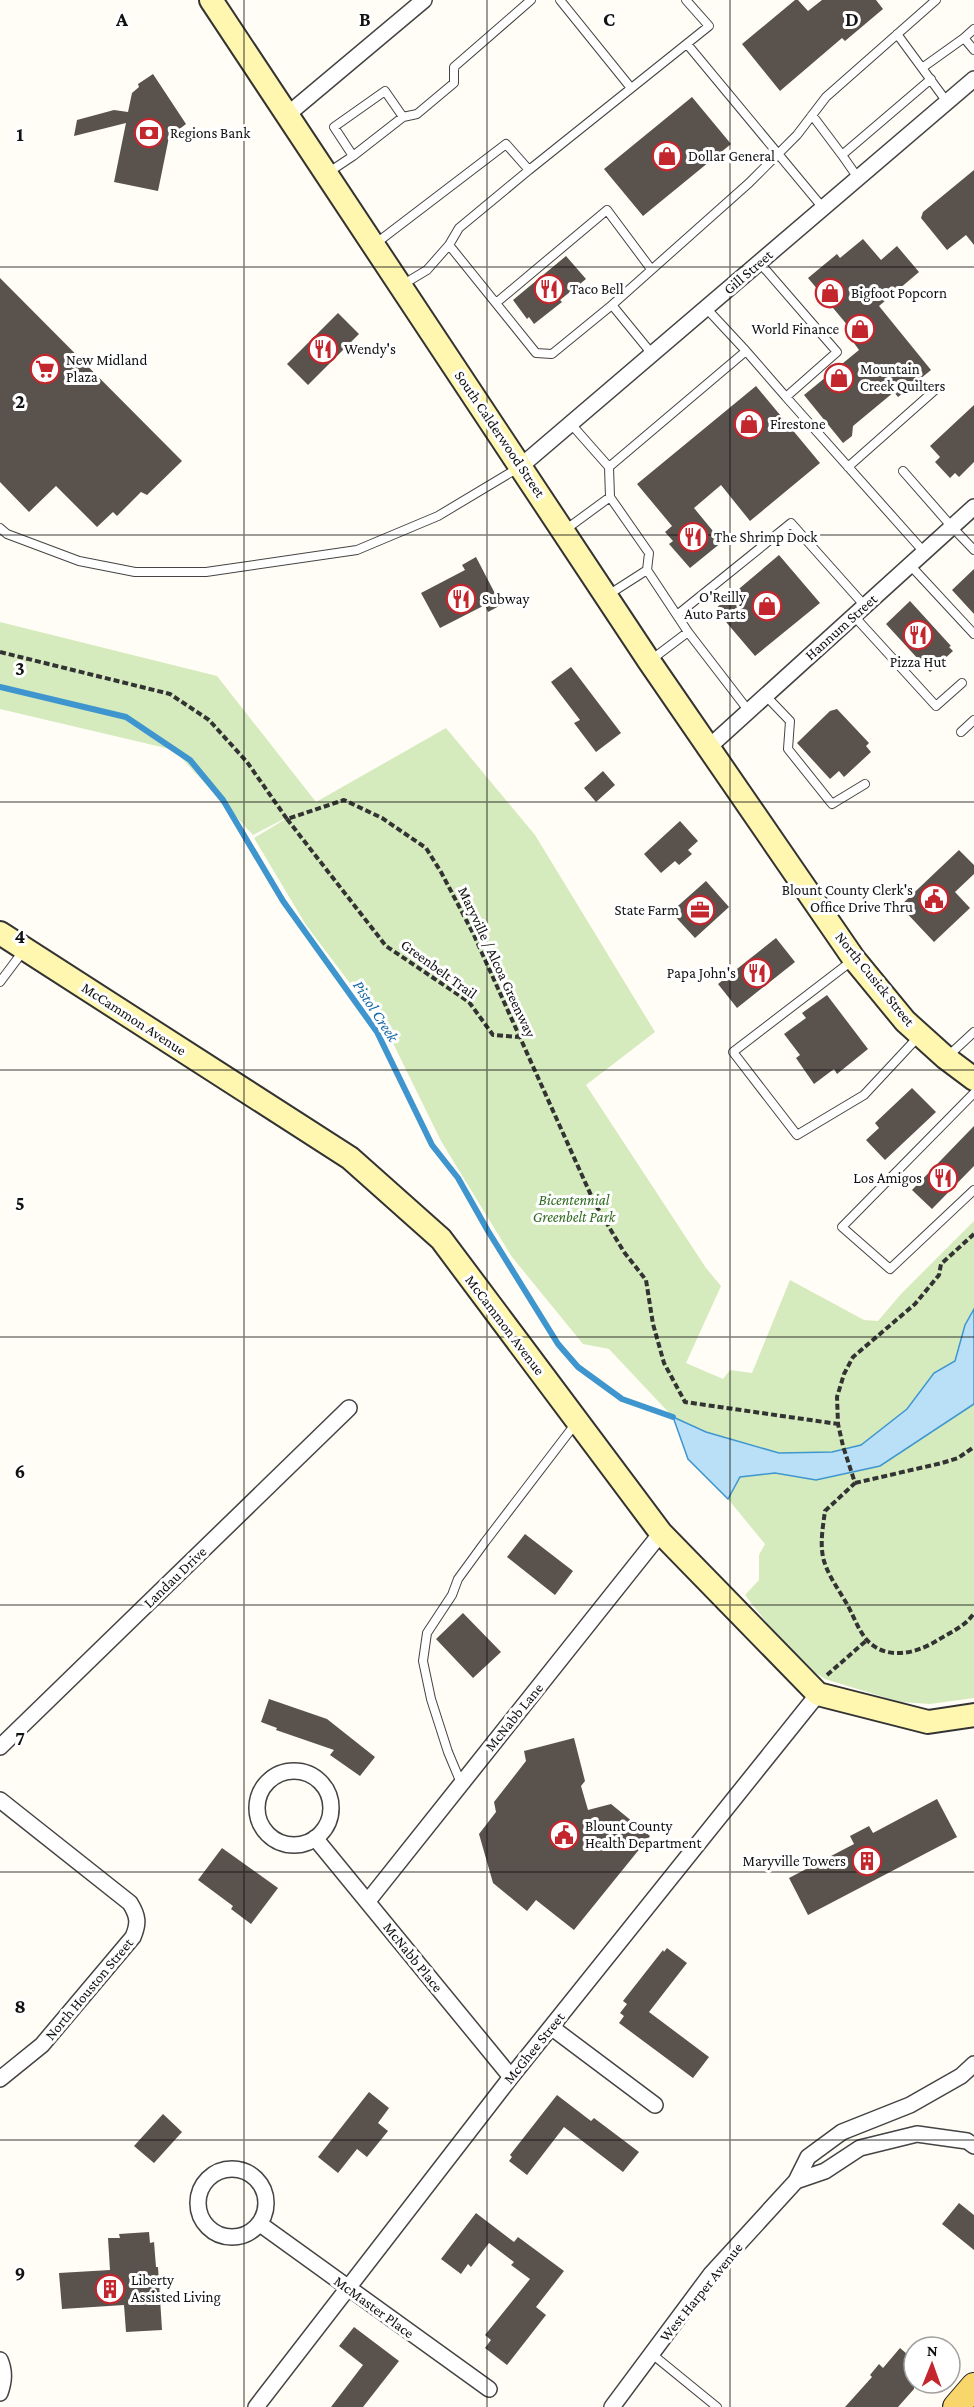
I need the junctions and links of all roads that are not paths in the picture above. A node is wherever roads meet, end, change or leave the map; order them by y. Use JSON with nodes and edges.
{"nodes":[{"id":1,"x":211,"y":0,"type":"edge"},
{"id":2,"x":424,"y":0,"type":"edge"},
{"id":3,"x":531,"y":0,"type":"edge"},
{"id":4,"x":560,"y":0,"type":"edge"},
{"id":5,"x":686,"y":0,"type":"edge"},
{"id":6,"x":936,"y":0,"type":"edge"},
{"id":7,"x":974,"y":29,"type":"edge"},
{"id":8,"x":897,"y":34,"type":"junction"},
{"id":9,"x":964,"y":38,"type":"junction"},
{"id":10,"x":687,"y":44,"type":"junction"},
{"id":11,"x":974,"y":50,"type":"edge"},
{"id":12,"x":922,"y":68,"type":"junction"},
{"id":13,"x":974,"y":79,"type":"edge"},
{"id":14,"x":931,"y":80,"type":"junction"},
{"id":15,"x":631,"y":88,"type":"junction"},
{"id":16,"x":947,"y":102,"type":"junction"},
{"id":17,"x":287,"y":115,"type":"junction"},
{"id":18,"x":812,"y":116,"type":"junction"},
{"id":19,"x":403,"y":117,"type":"junction"},
{"id":20,"x":779,"y":154,"type":"junction"},
{"id":21,"x":842,"y":155,"type":"junction"},
{"id":22,"x":353,"y":156,"type":"junction"},
{"id":23,"x":529,"y":170,"type":"junction"},
{"id":24,"x":327,"y":174,"type":"junction"},
{"id":25,"x":858,"y":178,"type":"junction"},
{"id":26,"x":823,"y":208,"type":"junction"},
{"id":27,"x":374,"y":245,"type":"junction"},
{"id":28,"x":449,"y":245,"type":"junction"},
{"id":29,"x":759,"y":262,"type":"junction"},
{"id":30,"x":651,"y":269,"type":"junction"},
{"id":31,"x":401,"y":286,"type":"junction"},
{"id":32,"x":496,"y":303,"type":"junction"},
{"id":33,"x":612,"y":305,"type":"junction"},
{"id":34,"x":706,"y":308,"type":"junction"},
{"id":35,"x":746,"y":351,"type":"junction"},
{"id":36,"x":652,"y":354,"type":"junction"},
{"id":37,"x":935,"y":390,"type":"dead end"},
{"id":38,"x":786,"y":398,"type":"junction"},
{"id":39,"x":571,"y":423,"type":"junction"},
{"id":40,"x":521,"y":466,"type":"junction"},
{"id":41,"x":609,"y":467,"type":"junction"},
{"id":42,"x":848,"y":467,"type":"junction"},
{"id":43,"x":903,"y":471,"type":"dead end"},
{"id":44,"x":610,"y":496,"type":"junction"},
{"id":45,"x":974,"y":507,"type":"edge"},
{"id":46,"x":952,"y":527,"type":"junction"},
{"id":47,"x":0,"y":528,"type":"edge"},
{"id":48,"x":564,"y":531,"type":"junction"},
{"id":49,"x":974,"y":550,"type":"edge"},
{"id":50,"x":924,"y":552,"type":"junction"},
{"id":51,"x":910,"y":565,"type":"junction"},
{"id":52,"x":646,"y":570,"type":"junction"},
{"id":53,"x":606,"y":596,"type":"junction"},
{"id":54,"x":860,"y":611,"type":"junction"},
{"id":55,"x":677,"y":615,"type":"junction"},
{"id":56,"x":688,"y":632,"type":"junction"},
{"id":57,"x":974,"y":634,"type":"edge"},
{"id":58,"x":649,"y":661,"type":"junction"},
{"id":59,"x":962,"y":683,"type":"dead end"},
{"id":60,"x":766,"y":696,"type":"junction"},
{"id":61,"x":748,"y":710,"type":"junction"},
{"id":62,"x":974,"y":720,"type":"edge"},
{"id":63,"x":961,"y":732,"type":"dead end"},
{"id":64,"x":709,"y":747,"type":"junction"},
{"id":65,"x":866,"y":784,"type":"dead end"},
{"id":66,"x":791,"y":866,"type":"joint"},
{"id":67,"x":0,"y":933,"type":"edge"},
{"id":68,"x":25,"y":949,"type":"junction"},
{"id":69,"x":854,"y":959,"type":"junction"},
{"id":70,"x":0,"y":982,"type":"edge"},
{"id":71,"x":974,"y":1032,"type":"edge"},
{"id":72,"x":921,"y":1034,"type":"junction"},
{"id":73,"x":946,"y":1058,"type":"junction"},
{"id":74,"x":974,"y":1079,"type":"edge"},
{"id":75,"x":974,"y":1092,"type":"edge"},
{"id":76,"x":974,"y":1191,"type":"edge"},
{"id":77,"x":349,"y":1408,"type":"dead end"},
{"id":78,"x":577,"y":1422,"type":"junction"},
{"id":79,"x":661,"y":1533,"type":"junction"},
{"id":80,"x":818,"y":1694,"type":"junction"},
{"id":81,"x":974,"y":1715,"type":"edge"},
{"id":82,"x":0,"y":1747,"type":"edge"},
{"id":83,"x":461,"y":1784,"type":"junction"},
{"id":84,"x":0,"y":1800,"type":"edge"},
{"id":85,"x":315,"y":1838,"type":"junction"},
{"id":86,"x":368,"y":1901,"type":"junction"},
{"id":87,"x":551,"y":2027,"type":"junction"},
{"id":88,"x":974,"y":2064,"type":"edge"},
{"id":89,"x":511,"y":2076,"type":"junction"},
{"id":90,"x":0,"y":2079,"type":"edge"},
{"id":91,"x":655,"y":2105,"type":"dead end"},
{"id":92,"x":974,"y":2146,"type":"edge"},
{"id":93,"x":796,"y":2181,"type":"junction"},
{"id":94,"x":260,"y":2224,"type":"junction"},
{"id":95,"x":347,"y":2287,"type":"junction"},
{"id":96,"x":652,"y":2354,"type":"junction"},
{"id":97,"x":0,"y":2361,"type":"edge"},
{"id":98,"x":974,"y":2386,"type":"edge"},
{"id":99,"x":489,"y":2389,"type":"dead end"},
{"id":100,"x":0,"y":2393,"type":"edge"},
{"id":101,"x":256,"y":2407,"type":"edge"},
{"id":102,"x":612,"y":2407,"type":"edge"},
{"id":103,"x":717,"y":2407,"type":"edge"},
{"id":104,"x":956,"y":2407,"type":"edge"}],
"edges":[{"from":1,"to":17,"type":"main road","name":"South Calderwood Street"},
{"from":2,"to":17,"type":"street"},
{"from":3,"to":19,"type":"lane"},
{"from":4,"to":15,"type":"lane"},
{"from":5,"to":10,"type":"lane"},
{"from":6,"to":8,"type":"lane"},
{"from":7,"to":9,"type":"lane"},
{"from":8,"to":12,"type":"lane"},
{"from":8,"to":18,"type":"lane"},
{"from":9,"to":11,"type":"lane"},
{"from":9,"to":12,"type":"lane"},
{"from":10,"to":15,"type":"lane"},
{"from":10,"to":20,"type":"lane"},
{"from":12,"to":14,"type":"lane"},
{"from":13,"to":16,"type":"street","name":"Gill Street"},
{"from":14,"to":16,"type":"lane"},
{"from":14,"to":21,"type":"lane"},
{"from":15,"to":23,"type":"lane"},
{"from":16,"to":25,"type":"street","name":"Gill Street"},
{"from":17,"to":24,"type":"main road","name":"South Calderwood Street"},
{"from":18,"to":20,"type":"lane"},
{"from":18,"to":21,"type":"lane"},
{"from":19,"to":22,"type":"lane"},
{"from":19,"to":22,"type":"lane"},
{"from":20,"to":26,"type":"lane"},
{"from":20,"to":30,"type":"lane"},
{"from":21,"to":25,"type":"lane"},
{"from":22,"to":24,"type":"lane"},
{"from":23,"to":27,"type":"lane"},
{"from":23,"to":28,"type":"lane"},
{"from":24,"to":27,"type":"main road","name":"South Calderwood Street"},
{"from":25,"to":26,"type":"street","name":"Gill Street"},
{"from":26,"to":29,"type":"street","name":"Gill Street"},
{"from":27,"to":31,"type":"main road","name":"South Calderwood Street"},
{"from":28,"to":31,"type":"lane"},
{"from":28,"to":32,"type":"lane"},
{"from":29,"to":34,"type":"street","name":"Gill Street"},
{"from":29,"to":38,"type":"lane"},
{"from":30,"to":32,"type":"lane"},
{"from":30,"to":33,"type":"lane"},
{"from":31,"to":40,"type":"main road","name":"South Calderwood Street"},
{"from":32,"to":33,"type":"lane"},
{"from":33,"to":36,"type":"lane"},
{"from":34,"to":35,"type":"lane"},
{"from":34,"to":36,"type":"street","name":"Gill Street"},
{"from":35,"to":38,"type":"lane"},
{"from":35,"to":41,"type":"lane"},
{"from":36,"to":39,"type":"street","name":"Gill Street"},
{"from":37,"to":42,"type":"lane"},
{"from":38,"to":42,"type":"lane"},
{"from":39,"to":40,"type":"street","name":"Gill Street"},
{"from":39,"to":41,"type":"lane"},
{"from":40,"to":47,"type":"lane"},
{"from":40,"to":48,"type":"main road","name":"South Calderwood Street"},
{"from":41,"to":44,"type":"lane"},
{"from":42,"to":50,"type":"lane"},
{"from":43,"to":46,"type":"lane"},
{"from":44,"to":48,"type":"lane"},
{"from":44,"to":52,"type":"lane"},
{"from":45,"to":46,"type":"street","name":"Hannum Street"},
{"from":46,"to":49,"type":"lane"},
{"from":46,"to":50,"type":"street","name":"Hannum Street"},
{"from":48,"to":53,"type":"main road","name":"South Calderwood Street"},
{"from":50,"to":51,"type":"street","name":"Hannum Street"},
{"from":51,"to":54,"type":"street","name":"Hannum Street"},
{"from":51,"to":57,"type":"lane"},
{"from":52,"to":53,"type":"lane"},
{"from":52,"to":55,"type":"lane"},
{"from":53,"to":58,"type":"main road","name":"South Calderwood Street"},
{"from":54,"to":55,"type":"lane"},
{"from":54,"to":59,"type":"lane"},
{"from":54,"to":60,"type":"street","name":"Hannum Street"},
{"from":55,"to":56,"type":"lane"},
{"from":56,"to":58,"type":"lane"},
{"from":56,"to":61,"type":"lane"},
{"from":58,"to":64,"type":"main road","name":"South Calderwood Street"},
{"from":60,"to":61,"type":"street","name":"Hannum Street"},
{"from":60,"to":65,"type":"lane"},
{"from":61,"to":64,"type":"street","name":"Hannum Street"},
{"from":62,"to":63,"type":"lane"},
{"from":64,"to":66,"type":"main road","name":"South Calderwood Street"},
{"from":66,"to":69,"type":"main road","name":"North Cusick Street"},
{"from":67,"to":68,"type":"main road","name":"McCammon Avenue"},
{"from":68,"to":70,"type":"lane"},
{"from":68,"to":78,"type":"main road","name":"McCammon Avenue"},
{"from":69,"to":72,"type":"main road","name":"North Cusick Street"},
{"from":69,"to":72,"type":"lane"},
{"from":71,"to":73,"type":"lane"},
{"from":72,"to":73,"type":"main road","name":"North Cusick Street"},
{"from":73,"to":74,"type":"main road","name":"North Cusick Street"},
{"from":75,"to":76,"type":"lane"},
{"from":77,"to":82,"type":"street","name":"Landau Drive"},
{"from":78,"to":79,"type":"main road","name":"McCammon Avenue"},
{"from":78,"to":83,"type":"lane"},
{"from":79,"to":80,"type":"main road","name":"McCammon Avenue"},
{"from":79,"to":83,"type":"street","name":"McNabb Lane"},
{"from":80,"to":81,"type":"main road"},
{"from":80,"to":87,"type":"street","name":"McGhee Street"},
{"from":83,"to":86,"type":"street","name":"McNabb Lane"},
{"from":84,"to":90,"type":"street","name":"North Houston Street"},
{"from":85,"to":85,"type":"street"},
{"from":85,"to":86,"type":"street","name":"McNabb Place"},
{"from":86,"to":89,"type":"street","name":"McNabb Place"},
{"from":87,"to":89,"type":"street","name":"McGhee Street"},
{"from":87,"to":91,"type":"street"},
{"from":88,"to":93,"type":"street","name":"West Harper Avenue"},
{"from":89,"to":95,"type":"street","name":"McGhee Street"},
{"from":92,"to":93,"type":"street"},
{"from":93,"to":96,"type":"street","name":"West Harper Avenue"},
{"from":94,"to":94,"type":"street"},
{"from":94,"to":95,"type":"street","name":"McMaster Place"},
{"from":95,"to":99,"type":"street","name":"McMaster Place"},
{"from":95,"to":101,"type":"street","name":"McGhee Street"},
{"from":96,"to":102,"type":"street","name":"West Harper Avenue"},
{"from":96,"to":103,"type":"lane"},
{"from":97,"to":100,"type":"street"},
{"from":98,"to":104,"type":"main road"}]}
